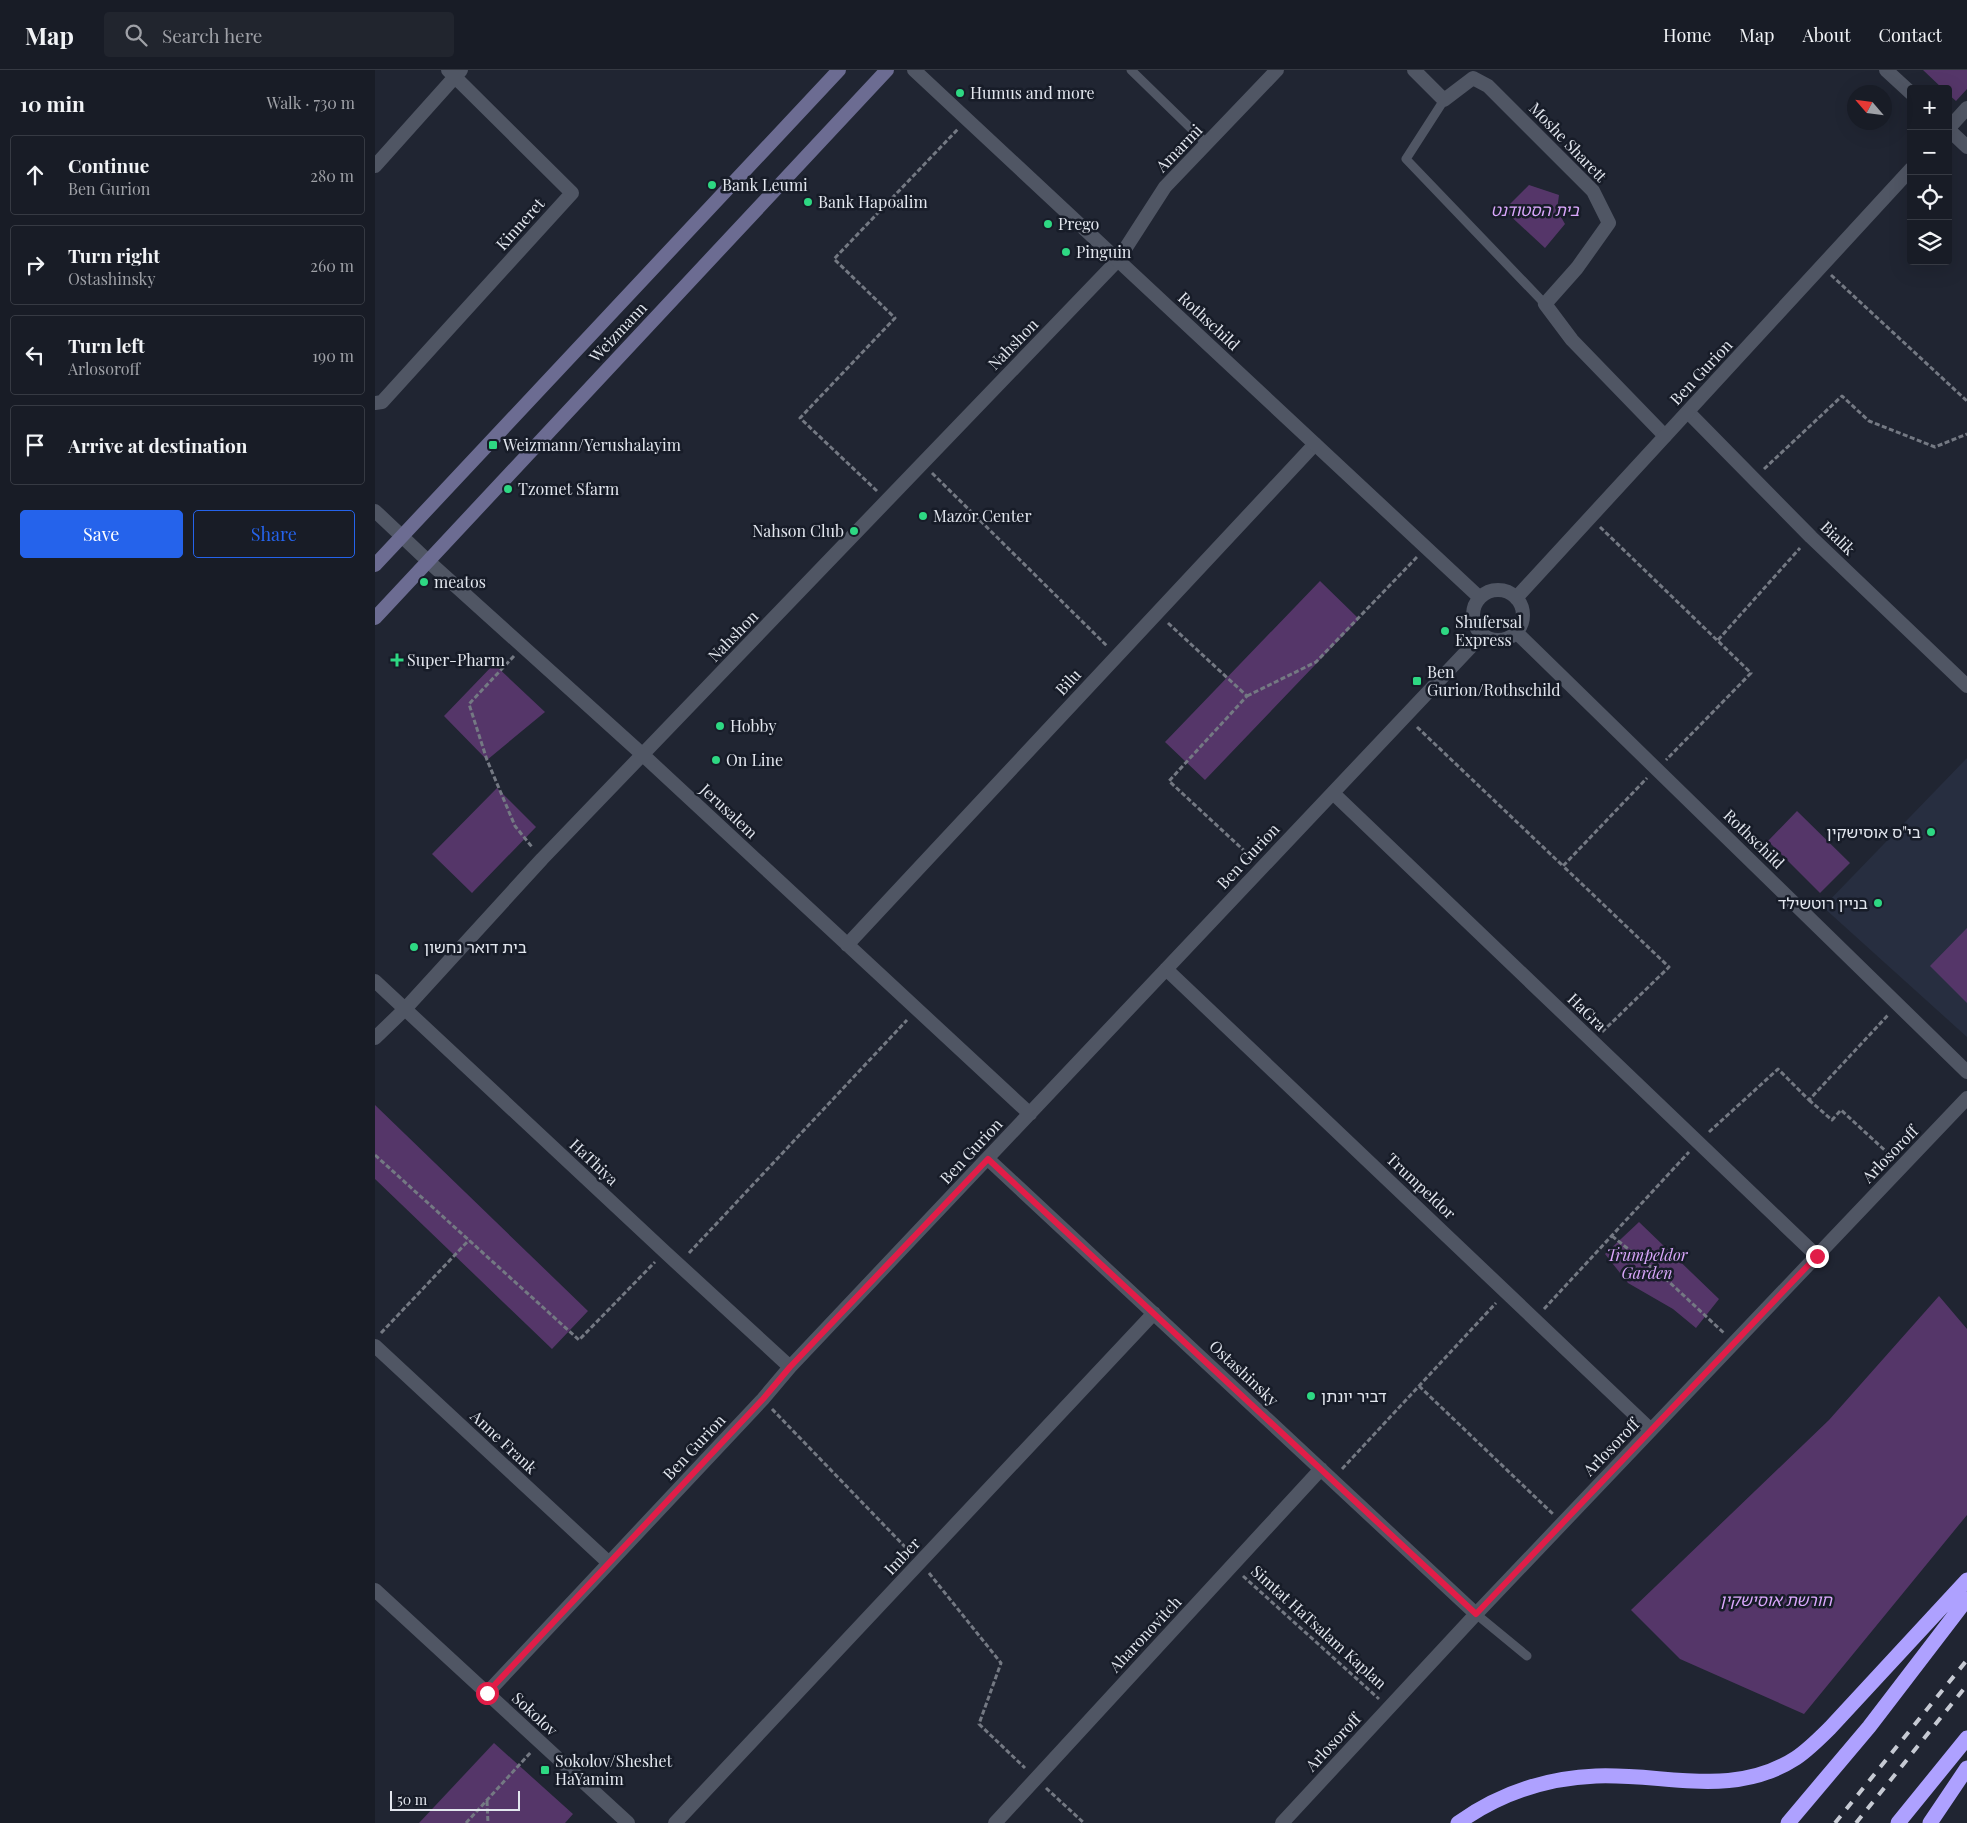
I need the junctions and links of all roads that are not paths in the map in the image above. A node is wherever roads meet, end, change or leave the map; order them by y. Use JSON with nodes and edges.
{"nodes":[{"id":1,"x":839,"y":70,"type":"edge"},
{"id":2,"x":887,"y":70,"type":"edge"},
{"id":3,"x":914,"y":70,"type":"edge"},
{"id":4,"x":1131,"y":70,"type":"edge"},
{"id":5,"x":1277,"y":70,"type":"edge"},
{"id":6,"x":1414,"y":70,"type":"edge"},
{"id":7,"x":1886,"y":70,"type":"edge"},
{"id":8,"x":454,"y":72,"type":"edge"},
{"id":9,"x":1907,"y":89,"type":"edge"},
{"id":10,"x":1444,"y":100,"type":"junction"},
{"id":11,"x":1967,"y":108,"type":"edge"},
{"id":12,"x":1952,"y":125,"type":"edge"},
{"id":13,"x":1949,"y":130,"type":"edge"},
{"id":14,"x":1207,"y":144,"type":"junction"},
{"id":15,"x":1967,"y":147,"type":"edge"},
{"id":16,"x":375,"y":166,"type":"edge"},
{"id":17,"x":1907,"y":173,"type":"edge"},
{"id":18,"x":1118,"y":260,"type":"junction"},
{"id":19,"x":1545,"y":304,"type":"junction"},
{"id":20,"x":375,"y":403,"type":"edge"},
{"id":21,"x":1687,"y":412,"type":"junction"},
{"id":22,"x":1665,"y":436,"type":"junction"},
{"id":23,"x":1315,"y":444,"type":"junction"},
{"id":24,"x":375,"y":511,"type":"edge"},
{"id":25,"x":402,"y":537,"type":"junction"},
{"id":26,"x":428,"y":561,"type":"junction"},
{"id":27,"x":375,"y":565,"type":"edge"},
{"id":28,"x":1479,"y":598,"type":"junction"},
{"id":29,"x":1517,"y":598,"type":"junction"},
{"id":30,"x":375,"y":618,"type":"edge"},
{"id":31,"x":1516,"y":632,"type":"junction"},
{"id":32,"x":1482,"y":635,"type":"junction"},
{"id":33,"x":1967,"y":686,"type":"edge"},
{"id":34,"x":643,"y":755,"type":"junction"},
{"id":35,"x":1333,"y":793,"type":"junction"},
{"id":36,"x":847,"y":945,"type":"junction"},
{"id":37,"x":1166,"y":969,"type":"junction"},
{"id":38,"x":375,"y":981,"type":"edge"},
{"id":39,"x":405,"y":1009,"type":"junction"},
{"id":40,"x":375,"y":1038,"type":"edge"},
{"id":41,"x":1967,"y":1072,"type":"edge"},
{"id":42,"x":1967,"y":1098,"type":"edge"},
{"id":43,"x":1030,"y":1114,"type":"junction"},
{"id":44,"x":988,"y":1159,"type":"junction"},
{"id":45,"x":1817,"y":1256,"type":"junction"},
{"id":46,"x":1154,"y":1313,"type":"junction"},
{"id":47,"x":375,"y":1346,"type":"edge"},
{"id":48,"x":790,"y":1367,"type":"junction"},
{"id":49,"x":1651,"y":1430,"type":"junction"},
{"id":50,"x":1321,"y":1469,"type":"junction"},
{"id":51,"x":609,"y":1563,"type":"junction"},
{"id":52,"x":1967,"y":1580,"type":"edge"},
{"id":53,"x":375,"y":1590,"type":"edge"},
{"id":54,"x":1967,"y":1600,"type":"edge"},
{"id":55,"x":1476,"y":1614,"type":"junction"},
{"id":56,"x":1527,"y":1656,"type":"dead end"},
{"id":57,"x":487,"y":1693,"type":"junction"},
{"id":58,"x":1967,"y":1738,"type":"edge"},
{"id":59,"x":1967,"y":1768,"type":"edge"},
{"id":60,"x":628,"y":1823,"type":"edge"},
{"id":61,"x":675,"y":1823,"type":"edge"},
{"id":62,"x":995,"y":1823,"type":"edge"},
{"id":63,"x":1282,"y":1823,"type":"edge"},
{"id":64,"x":1458,"y":1823,"type":"edge"},
{"id":65,"x":1788,"y":1823,"type":"edge"},
{"id":66,"x":1898,"y":1823,"type":"edge"},
{"id":67,"x":1930,"y":1823,"type":"edge"}],
"edges":[{"from":1,"to":25,"type":"main road","name":"Weizmann"},
{"from":2,"to":26,"type":"main road","name":"Weizmann"},
{"from":3,"to":18,"type":"street","name":"Rothschild"},
{"from":4,"to":14,"type":"lane"},
{"from":5,"to":14,"type":"street","name":"Amarmi"},
{"from":6,"to":10,"type":"street"},
{"from":7,"to":9,"type":"street"},
{"from":8,"to":16,"type":"street"},
{"from":8,"to":20,"type":"street","name":"Kinneret"},
{"from":10,"to":19,"type":"lane"},
{"from":10,"to":19,"type":"street","name":"Moshe Sharett"},
{"from":11,"to":12,"type":"street"},
{"from":13,"to":15,"type":"street"},
{"from":14,"to":18,"type":"street","name":"Amarmi"},
{"from":17,"to":21,"type":"street","name":"Ben Gurion"},
{"from":18,"to":23,"type":"street","name":"Rothschild"},
{"from":18,"to":34,"type":"street","name":"Nahshon"},
{"from":19,"to":22,"type":"street"},
{"from":21,"to":22,"type":"street","name":"Ben Gurion"},
{"from":21,"to":33,"type":"street","name":"Bialik"},
{"from":22,"to":29,"type":"street","name":"Ben Gurion"},
{"from":23,"to":28,"type":"street","name":"Rothschild"},
{"from":23,"to":36,"type":"street","name":"Bilu"},
{"from":24,"to":25,"type":"street","name":"Jerusalem"},
{"from":25,"to":26,"type":"street","name":"Jerusalem"},
{"from":25,"to":27,"type":"main road","name":"Weizmann"},
{"from":26,"to":30,"type":"main road","name":"Weizmann"},
{"from":26,"to":34,"type":"street","name":"Jerusalem"},
{"from":28,"to":29,"type":"street"},
{"from":28,"to":32,"type":"street"},
{"from":29,"to":31,"type":"street"},
{"from":31,"to":32,"type":"street"},
{"from":31,"to":41,"type":"street","name":"Rothschild"},
{"from":32,"to":35,"type":"street","name":"Ben Gurion"},
{"from":34,"to":36,"type":"street","name":"Jerusalem"},
{"from":34,"to":39,"type":"street","name":"Nahshon"},
{"from":35,"to":37,"type":"street","name":"Ben Gurion"},
{"from":35,"to":45,"type":"street","name":"HaGra"},
{"from":36,"to":43,"type":"street","name":"Jerusalem"},
{"from":37,"to":43,"type":"street","name":"Ben Gurion"},
{"from":37,"to":49,"type":"street","name":"Trumpeldor"},
{"from":38,"to":39,"type":"street","name":"HaThiya"},
{"from":39,"to":40,"type":"street","name":"Nahshon"},
{"from":39,"to":48,"type":"street","name":"HaThiya"},
{"from":42,"to":45,"type":"street","name":"Arlosoroff"},
{"from":43,"to":44,"type":"street","name":"Ben Gurion"},
{"from":44,"to":46,"type":"street","name":"Ostashinsky"},
{"from":44,"to":48,"type":"street","name":"Ben Gurion"},
{"from":45,"to":49,"type":"street","name":"Arlosoroff"},
{"from":46,"to":50,"type":"street","name":"Ostashinsky"},
{"from":46,"to":61,"type":"street","name":"Imber"},
{"from":47,"to":51,"type":"street","name":"Anne Frank"},
{"from":48,"to":51,"type":"street","name":"Ben Gurion"},
{"from":49,"to":55,"type":"street","name":"Arlosoroff"},
{"from":50,"to":55,"type":"street","name":"Ostashinsky"},
{"from":50,"to":62,"type":"street","name":"Aharonovitch"},
{"from":51,"to":57,"type":"street","name":"Ben Gurion"},
{"from":52,"to":64,"type":"highway"},
{"from":53,"to":57,"type":"street","name":"Sokolov"},
{"from":54,"to":65,"type":"highway"},
{"from":55,"to":56,"type":"lane"},
{"from":55,"to":63,"type":"street","name":"Arlosoroff"},
{"from":57,"to":60,"type":"street","name":"Sokolov"},
{"from":58,"to":66,"type":"highway"},
{"from":59,"to":67,"type":"highway"}]}
